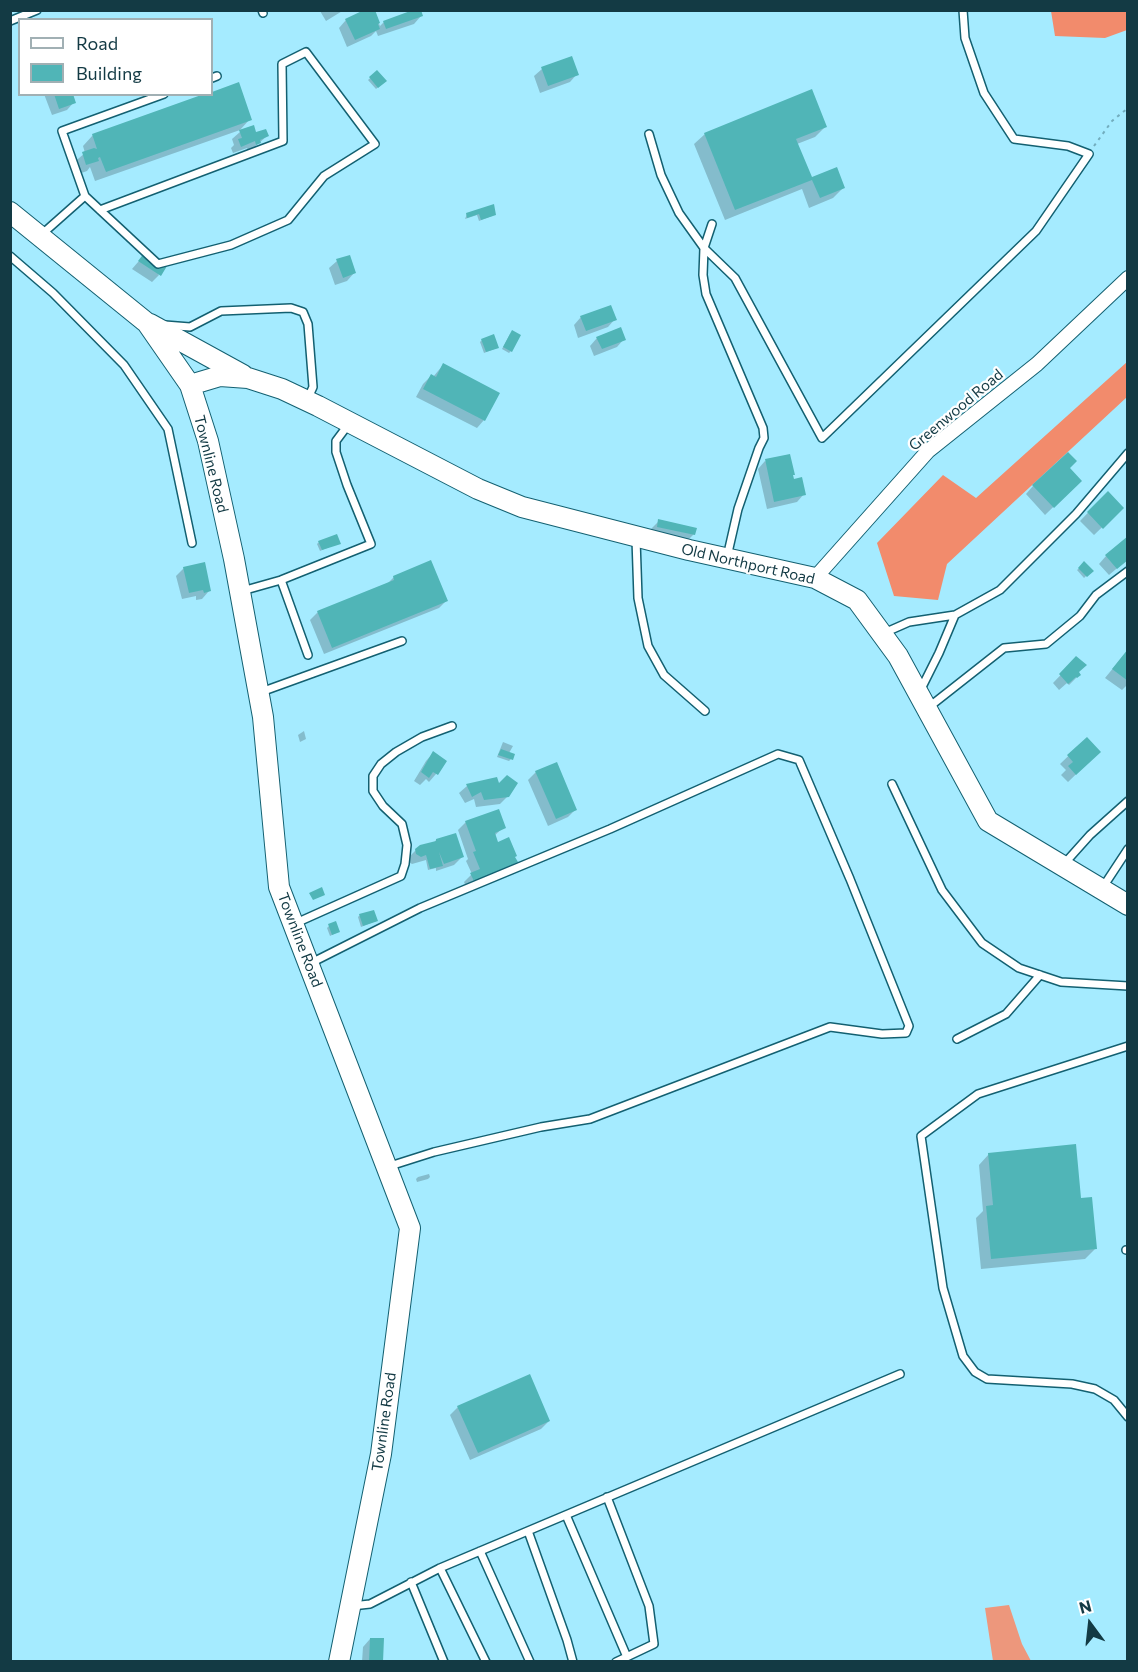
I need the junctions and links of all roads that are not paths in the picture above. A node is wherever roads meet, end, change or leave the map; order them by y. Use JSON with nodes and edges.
{"nodes":[{"id":1,"x":38,"y":10,"type":"edge"},
{"id":2,"x":963,"y":10,"type":"edge"},
{"id":3,"x":10,"y":21,"type":"edge"},
{"id":4,"x":158,"y":96,"type":"edge"},
{"id":5,"x":649,"y":134,"type":"dead end"},
{"id":6,"x":86,"y":196,"type":"junction"},
{"id":7,"x":100,"y":210,"type":"junction"},
{"id":8,"x":17,"y":220,"type":"edge"},
{"id":9,"x":712,"y":224,"type":"dead end"},
{"id":10,"x":39,"y":237,"type":"junction"},
{"id":11,"x":704,"y":248,"type":"junction"},
{"id":12,"x":10,"y":256,"type":"edge"},
{"id":13,"x":1128,"y":278,"type":"edge"},
{"id":14,"x":147,"y":323,"type":"junction"},
{"id":15,"x":248,"y":378,"type":"junction"},
{"id":16,"x":190,"y":385,"type":"junction"},
{"id":17,"x":306,"y":401,"type":"junction"},
{"id":18,"x":350,"y":423,"type":"junction"},
{"id":19,"x":1128,"y":453,"type":"edge"},
{"id":20,"x":636,"y":536,"type":"junction"},
{"id":21,"x":192,"y":543,"type":"dead end"},
{"id":22,"x":727,"y":557,"type":"junction"},
{"id":23,"x":1128,"y":572,"type":"edge"},
{"id":24,"x":815,"y":578,"type":"junction"},
{"id":25,"x":281,"y":580,"type":"junction"},
{"id":26,"x":240,"y":592,"type":"junction"},
{"id":27,"x":955,"y":615,"type":"junction"},
{"id":28,"x":882,"y":634,"type":"junction"},
{"id":29,"x":402,"y":641,"type":"dead end"},
{"id":30,"x":308,"y":655,"type":"dead end"},
{"id":31,"x":259,"y":693,"type":"junction"},
{"id":32,"x":922,"y":701,"type":"junction"},
{"id":33,"x":705,"y":711,"type":"dead end"},
{"id":34,"x":452,"y":726,"type":"dead end"},
{"id":35,"x":892,"y":784,"type":"dead end"},
{"id":36,"x":1128,"y":801,"type":"edge"},
{"id":37,"x":1128,"y":849,"type":"edge"},
{"id":38,"x":1062,"y":866,"type":"junction"},
{"id":39,"x":1101,"y":889,"type":"junction"},
{"id":40,"x":1128,"y":905,"type":"edge"},
{"id":41,"x":293,"y":924,"type":"junction"},
{"id":42,"x":309,"y":964,"type":"junction"},
{"id":43,"x":1040,"y":975,"type":"junction"},
{"id":44,"x":1128,"y":986,"type":"edge"},
{"id":45,"x":957,"y":1038,"type":"dead end"},
{"id":46,"x":1128,"y":1046,"type":"edge"},
{"id":47,"x":387,"y":1167,"type":"junction"},
{"id":48,"x":900,"y":1374,"type":"dead end"},
{"id":49,"x":1128,"y":1417,"type":"edge"},
{"id":50,"x":607,"y":1497,"type":"junction"},
{"id":51,"x":566,"y":1515,"type":"junction"},
{"id":52,"x":528,"y":1531,"type":"junction"},
{"id":53,"x":480,"y":1551,"type":"junction"},
{"id":54,"x":440,"y":1568,"type":"junction"},
{"id":55,"x":411,"y":1581,"type":"junction"},
{"id":56,"x":350,"y":1606,"type":"junction"},
{"id":57,"x":627,"y":1657,"type":"junction"},
{"id":58,"x":339,"y":1662,"type":"edge"},
{"id":59,"x":444,"y":1662,"type":"edge"},
{"id":60,"x":486,"y":1662,"type":"edge"},
{"id":61,"x":530,"y":1662,"type":"edge"},
{"id":62,"x":573,"y":1662,"type":"edge"},
{"id":63,"x":616,"y":1662,"type":"edge"}],
"edges":[{"from":1,"to":3,"type":"lane"},
{"from":2,"to":11,"type":"lane"},
{"from":4,"to":6,"type":"lane"},
{"from":5,"to":11,"type":"lane"},
{"from":6,"to":7,"type":"lane"},
{"from":6,"to":10,"type":"lane"},
{"from":7,"to":7,"type":"lane"},
{"from":8,"to":10,"type":"main road","name":"Townline Road"},
{"from":9,"to":11,"type":"lane"},
{"from":10,"to":14,"type":"main road","name":"Townline Road"},
{"from":11,"to":22,"type":"lane"},
{"from":12,"to":21,"type":"lane"},
{"from":13,"to":24,"type":"street","name":"Greenwood Road"},
{"from":14,"to":15,"type":"main road","name":"Old Northport Road"},
{"from":14,"to":16,"type":"main road","name":"Townline Road"},
{"from":14,"to":17,"type":"lane"},
{"from":15,"to":16,"type":"main road","name":"Old Northport Road"},
{"from":15,"to":17,"type":"main road","name":"Old Northport Road"},
{"from":16,"to":26,"type":"main road","name":"Townline Road"},
{"from":17,"to":18,"type":"main road","name":"Old Northport Road"},
{"from":18,"to":20,"type":"main road","name":"Old Northport Road"},
{"from":18,"to":25,"type":"lane"},
{"from":19,"to":27,"type":"lane"},
{"from":20,"to":22,"type":"main road","name":"Old Northport Road"},
{"from":20,"to":33,"type":"lane"},
{"from":22,"to":24,"type":"main road","name":"Old Northport Road"},
{"from":23,"to":32,"type":"lane"},
{"from":24,"to":28,"type":"main road","name":"Old Northport Road"},
{"from":25,"to":26,"type":"lane"},
{"from":25,"to":30,"type":"lane"},
{"from":26,"to":31,"type":"main road","name":"Townline Road"},
{"from":27,"to":28,"type":"lane"},
{"from":27,"to":32,"type":"lane"},
{"from":28,"to":32,"type":"main road","name":"Old Northport Road"},
{"from":29,"to":31,"type":"lane"},
{"from":31,"to":41,"type":"main road","name":"Townline Road"},
{"from":32,"to":38,"type":"main road","name":"Old Northport Road"},
{"from":34,"to":41,"type":"lane"},
{"from":35,"to":43,"type":"lane"},
{"from":36,"to":38,"type":"lane"},
{"from":37,"to":39,"type":"lane"},
{"from":38,"to":39,"type":"main road","name":"Old Northport Road"},
{"from":39,"to":40,"type":"main road","name":"Old Northport Road"},
{"from":41,"to":42,"type":"main road","name":"Townline Road"},
{"from":42,"to":47,"type":"main road","name":"Townline Road"},
{"from":42,"to":47,"type":"lane"},
{"from":43,"to":44,"type":"lane"},
{"from":43,"to":45,"type":"lane"},
{"from":46,"to":49,"type":"lane"},
{"from":47,"to":56,"type":"main road","name":"Townline Road"},
{"from":48,"to":50,"type":"lane"},
{"from":50,"to":51,"type":"lane"},
{"from":50,"to":57,"type":"lane"},
{"from":51,"to":52,"type":"lane"},
{"from":51,"to":57,"type":"lane"},
{"from":52,"to":53,"type":"lane"},
{"from":52,"to":62,"type":"lane"},
{"from":53,"to":54,"type":"lane"},
{"from":53,"to":61,"type":"lane"},
{"from":54,"to":55,"type":"lane"},
{"from":54,"to":60,"type":"lane"},
{"from":55,"to":56,"type":"lane"},
{"from":55,"to":59,"type":"lane"},
{"from":56,"to":58,"type":"main road","name":"Townline Road"},
{"from":57,"to":63,"type":"lane"}]}
